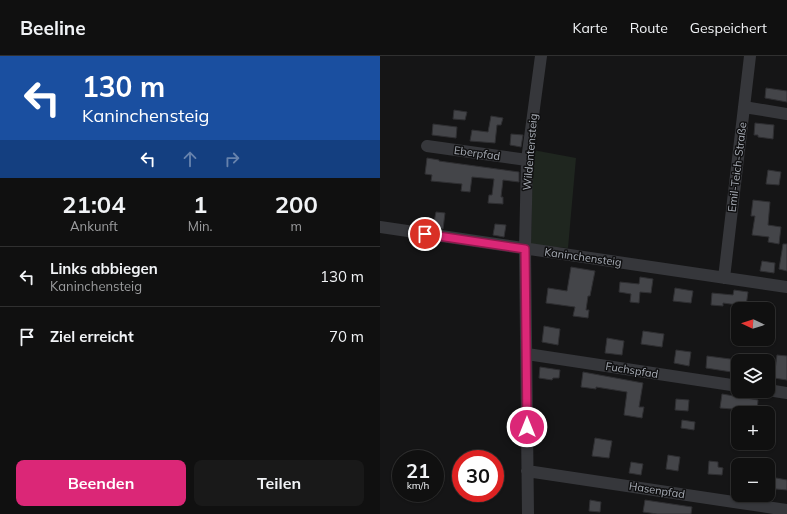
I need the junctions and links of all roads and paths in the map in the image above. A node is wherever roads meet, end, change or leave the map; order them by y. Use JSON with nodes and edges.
{"nodes":[{"id":1,"x":541,"y":56,"type":"edge"},
{"id":2,"x":750,"y":56,"type":"edge"},
{"id":3,"x":744,"y":107,"type":"junction"},
{"id":4,"x":787,"y":114,"type":"edge"},
{"id":5,"x":427,"y":146,"type":"dead end"},
{"id":6,"x":527,"y":160,"type":"junction"},
{"id":7,"x":380,"y":227,"type":"edge"},
{"id":8,"x":525,"y":249,"type":"junction"},
{"id":9,"x":724,"y":278,"type":"junction"},
{"id":10,"x":787,"y":287,"type":"edge"},
{"id":11,"x":527,"y":354,"type":"junction"},
{"id":12,"x":731,"y":385,"type":"edge"},
{"id":13,"x":775,"y":391,"type":"edge"},
{"id":14,"x":787,"y":393,"type":"edge"},
{"id":15,"x":527,"y":471,"type":"junction"},
{"id":16,"x":787,"y":510,"type":"edge"},
{"id":17,"x":528,"y":514,"type":"edge"}],
"edges":[{"from":1,"to":6,"type":"street","name":"Wildentensteig"},
{"from":2,"to":3,"type":"street","name":"Emil-Teich-Straße"},
{"from":3,"to":4,"type":"street"},
{"from":3,"to":9,"type":"street","name":"Emil-Teich-Straße"},
{"from":5,"to":6,"type":"street","name":"Eberpfad"},
{"from":6,"to":8,"type":"street","name":"Wildentensteig"},
{"from":7,"to":8,"type":"street","name":"Kaninchensteig"},
{"from":8,"to":9,"type":"street","name":"Kaninchensteig"},
{"from":8,"to":11,"type":"street","name":"Wildentensteig"},
{"from":9,"to":10,"type":"street","name":"Kaninchensteig"},
{"from":11,"to":12,"type":"street","name":"Fuchspfad"},
{"from":11,"to":15,"type":"street","name":"Wildentensteig"},
{"from":13,"to":14,"type":"street"},
{"from":15,"to":16,"type":"street","name":"Hasenpfad"},
{"from":15,"to":17,"type":"street","name":"Wildentensteig"}]}
